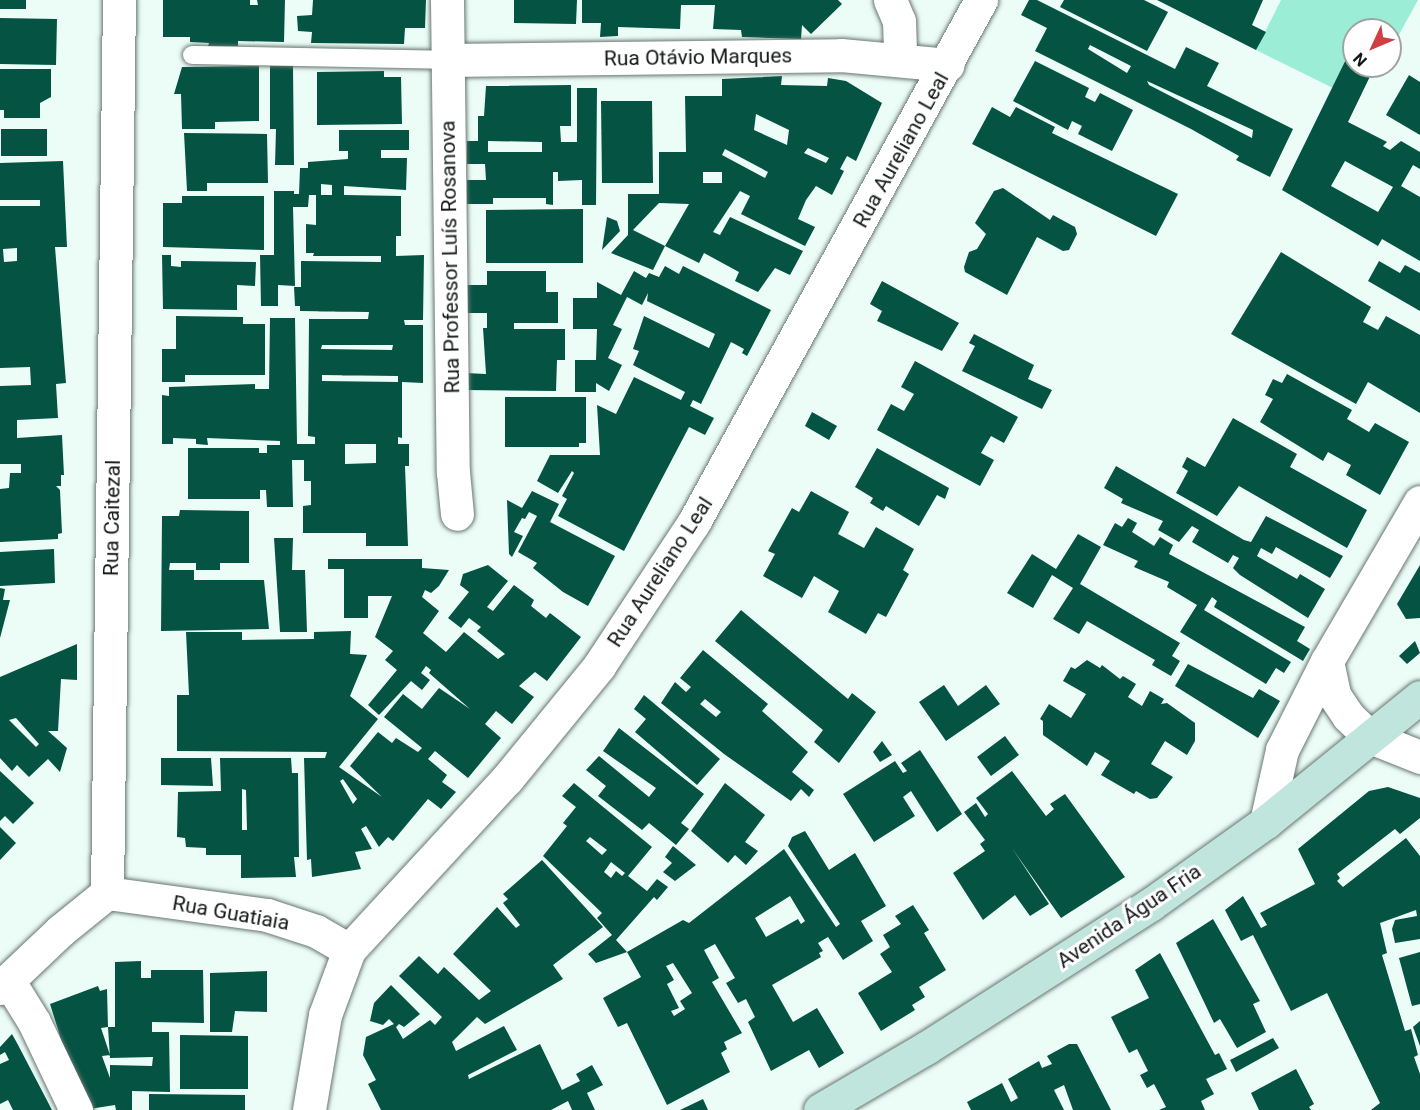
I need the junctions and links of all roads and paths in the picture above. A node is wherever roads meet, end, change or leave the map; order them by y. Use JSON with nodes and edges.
{"nodes":[{"id":1,"x":119,"y":0,"type":"edge"},
{"id":2,"x":447,"y":0,"type":"edge"},
{"id":3,"x":890,"y":0,"type":"edge"},
{"id":4,"x":981,"y":0,"type":"edge"},
{"id":5,"x":192,"y":55,"type":"dead end"},
{"id":6,"x":900,"y":58,"type":"junction"},
{"id":7,"x":447,"y":60,"type":"junction"},
{"id":8,"x":948,"y":65,"type":"junction"},
{"id":9,"x":1420,"y":502,"type":"edge"},
{"id":10,"x":457,"y":514,"type":"dead end"},
{"id":11,"x":1327,"y":661,"type":"junction"},
{"id":12,"x":1420,"y":697,"type":"edge"},
{"id":13,"x":1370,"y":737,"type":"junction"},
{"id":14,"x":1420,"y":757,"type":"edge"},
{"id":15,"x":1266,"y":822,"type":"junction"},
{"id":16,"x":108,"y":893,"type":"junction"},
{"id":17,"x":349,"y":951,"type":"junction"},
{"id":18,"x":4,"y":984,"type":"edge"},
{"id":19,"x":76,"y":1110,"type":"edge"},
{"id":20,"x":309,"y":1110,"type":"edge"},
{"id":21,"x":820,"y":1110,"type":"edge"}],
"edges":[{"from":1,"to":16,"type":"street","name":"Rua Caitezal"},
{"from":2,"to":7,"type":"street","name":"Rua Professor Luís Rosanova"},
{"from":3,"to":6,"type":"street"},
{"from":4,"to":8,"type":"street","name":"Rua Aureliano Leal"},
{"from":5,"to":7,"type":"lane"},
{"from":6,"to":7,"type":"street","name":"Rua Otávio Marques"},
{"from":6,"to":8,"type":"street","name":"Rua Otávio Marques"},
{"from":7,"to":10,"type":"street","name":"Rua Professor Luís Rosanova"},
{"from":8,"to":17,"type":"street","name":"Rua Aureliano Leal"},
{"from":9,"to":11,"type":"street"},
{"from":11,"to":13,"type":"street"},
{"from":11,"to":15,"type":"street"},
{"from":12,"to":13,"type":"main road","name":"Avenida Água Fria"},
{"from":13,"to":14,"type":"street"},
{"from":13,"to":15,"type":"main road","name":"Avenida Água Fria"},
{"from":15,"to":21,"type":"main road","name":"Avenida Água Fria"},
{"from":16,"to":17,"type":"street","name":"Rua Guatiaia"},
{"from":16,"to":18,"type":"street"},
{"from":17,"to":20,"type":"street","name":"Rua Aureliano Leal"},
{"from":18,"to":19,"type":"street"}]}
